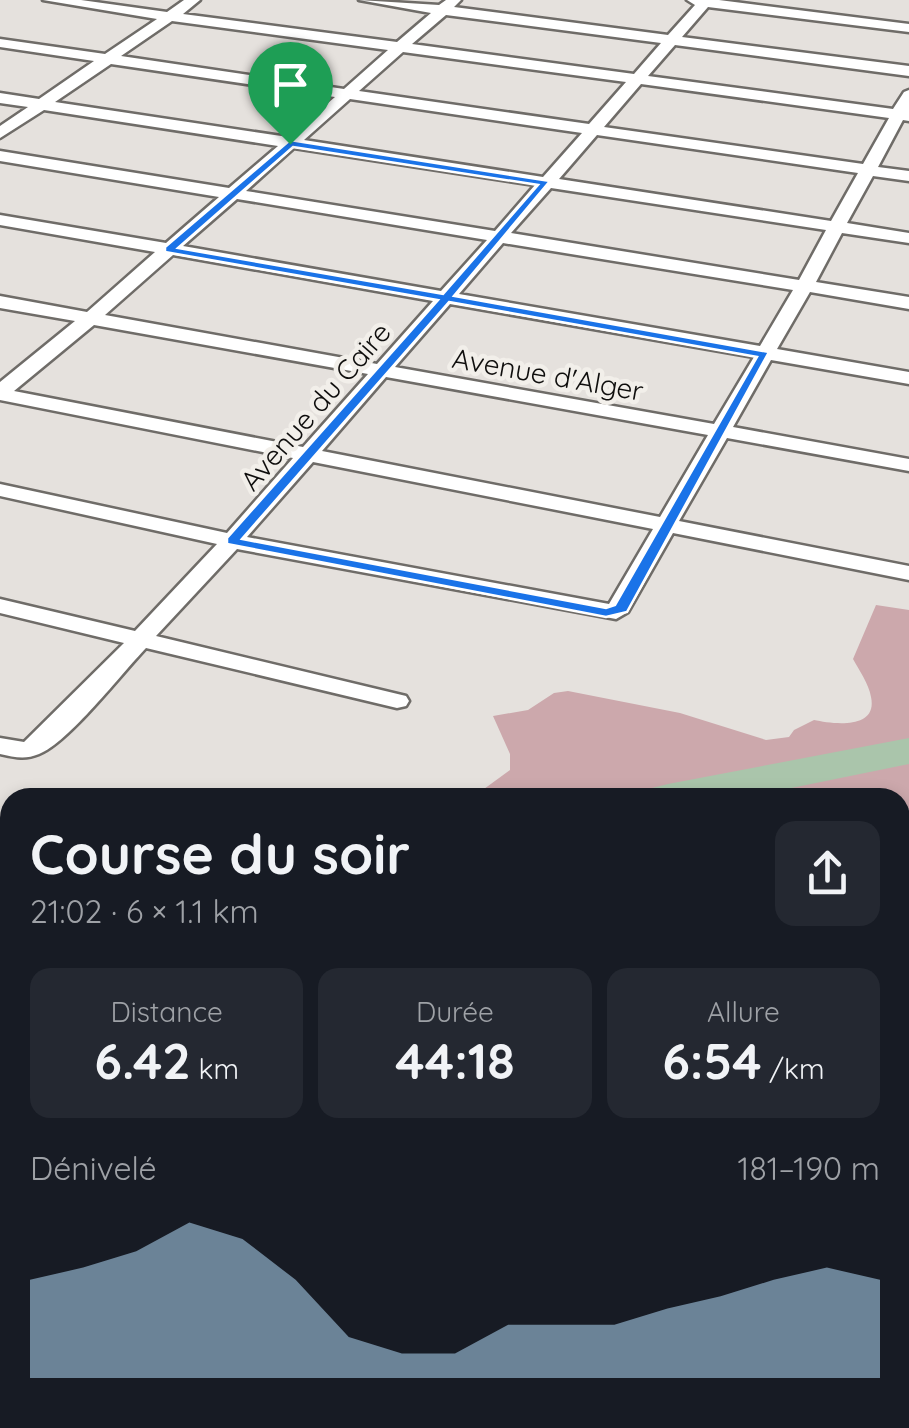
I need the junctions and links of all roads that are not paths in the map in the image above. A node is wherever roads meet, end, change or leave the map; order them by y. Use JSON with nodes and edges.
{"nodes":[{"id":1,"x":50,"y":0,"type":"edge"},
{"id":2,"x":192,"y":0,"type":"edge"},
{"id":3,"x":366,"y":0,"type":"edge"},
{"id":4,"x":700,"y":1,"type":"edge"},
{"id":5,"x":449,"y":5,"type":"edge"},
{"id":6,"x":169,"y":16,"type":"junction"},
{"id":7,"x":909,"y":28,"type":"edge"},
{"id":8,"x":671,"y":38,"type":"junction"},
{"id":9,"x":0,"y":43,"type":"edge"},
{"id":10,"x":400,"y":48,"type":"junction"},
{"id":11,"x":107,"y":58,"type":"junction"},
{"id":12,"x":909,"y":72,"type":"edge"},
{"id":13,"x":635,"y":79,"type":"junction"},
{"id":14,"x":348,"y":93,"type":"junction"},
{"id":15,"x":909,"y":95,"type":"edge"},
{"id":16,"x":0,"y":98,"type":"edge"},
{"id":17,"x":42,"y":104,"type":"junction"},
{"id":18,"x":904,"y":115,"type":"edge"},
{"id":19,"x":593,"y":130,"type":"junction"},
{"id":20,"x":0,"y":132,"type":"edge"},
{"id":21,"x":290,"y":144,"type":"junction"},
{"id":22,"x":0,"y":156,"type":"edge"},
{"id":23,"x":868,"y":170,"type":"junction"},
{"id":24,"x":909,"y":176,"type":"edge"},
{"id":25,"x":546,"y":183,"type":"junction"},
{"id":26,"x":232,"y":194,"type":"junction"},
{"id":27,"x":0,"y":220,"type":"edge"},
{"id":28,"x":834,"y":227,"type":"junction"},
{"id":29,"x":496,"y":237,"type":"junction"},
{"id":30,"x":909,"y":238,"type":"edge"},
{"id":31,"x":169,"y":250,"type":"junction"},
{"id":32,"x":805,"y":285,"type":"junction"},
{"id":33,"x":446,"y":298,"type":"junction"},
{"id":34,"x":0,"y":302,"type":"edge"},
{"id":35,"x":909,"y":303,"type":"edge"},
{"id":36,"x":91,"y":318,"type":"junction"},
{"id":37,"x":764,"y":354,"type":"junction"},
{"id":38,"x":382,"y":372,"type":"junction"},
{"id":39,"x":909,"y":378,"type":"edge"},
{"id":40,"x":0,"y":393,"type":"edge"},
{"id":41,"x":720,"y":433,"type":"junction"},
{"id":42,"x":309,"y":455,"type":"junction"},
{"id":43,"x":909,"y":465,"type":"edge"},
{"id":44,"x":0,"y":490,"type":"edge"},
{"id":45,"x":666,"y":527,"type":"junction"},
{"id":46,"x":232,"y":541,"type":"junction"},
{"id":47,"x":909,"y":572,"type":"edge"},
{"id":48,"x":0,"y":606,"type":"edge"},
{"id":49,"x":143,"y":639,"type":"junction"},
{"id":50,"x":397,"y":700,"type":"dead end"},
{"id":51,"x":0,"y":746,"type":"edge"}],
"edges":[{"from":1,"to":6,"type":"street"},
{"from":2,"to":6,"type":"street"},
{"from":3,"to":5,"type":"street"},
{"from":4,"to":7,"type":"street"},
{"from":4,"to":8,"type":"street","name":"Avenue du Caire"},
{"from":5,"to":8,"type":"street"},
{"from":5,"to":10,"type":"street"},
{"from":6,"to":10,"type":"street"},
{"from":6,"to":11,"type":"street"},
{"from":8,"to":12,"type":"street"},
{"from":8,"to":13,"type":"street","name":"Avenue du Caire"},
{"from":9,"to":11,"type":"street"},
{"from":10,"to":13,"type":"street"},
{"from":10,"to":14,"type":"street"},
{"from":11,"to":14,"type":"street"},
{"from":11,"to":17,"type":"street"},
{"from":13,"to":18,"type":"street"},
{"from":13,"to":19,"type":"street","name":"Avenue du Caire"},
{"from":14,"to":19,"type":"street"},
{"from":14,"to":21,"type":"street"},
{"from":15,"to":18,"type":"street"},
{"from":16,"to":17,"type":"street"},
{"from":17,"to":20,"type":"street"},
{"from":17,"to":21,"type":"street"},
{"from":18,"to":23,"type":"street"},
{"from":19,"to":23,"type":"street"},
{"from":19,"to":25,"type":"street","name":"Avenue du Caire"},
{"from":21,"to":25,"type":"street"},
{"from":21,"to":26,"type":"street"},
{"from":22,"to":26,"type":"street"},
{"from":23,"to":24,"type":"street"},
{"from":23,"to":28,"type":"street"},
{"from":25,"to":28,"type":"street"},
{"from":25,"to":29,"type":"street","name":"Avenue du Caire"},
{"from":26,"to":29,"type":"street"},
{"from":26,"to":31,"type":"street"},
{"from":27,"to":31,"type":"street"},
{"from":28,"to":30,"type":"street"},
{"from":28,"to":32,"type":"street"},
{"from":29,"to":32,"type":"street"},
{"from":29,"to":33,"type":"street","name":"Avenue du Caire"},
{"from":31,"to":33,"type":"street"},
{"from":31,"to":36,"type":"street"},
{"from":32,"to":35,"type":"street"},
{"from":32,"to":37,"type":"street"},
{"from":33,"to":37,"type":"street"},
{"from":33,"to":38,"type":"street","name":"Avenue du Caire"},
{"from":34,"to":36,"type":"street","name":"Avenue d'Alger"},
{"from":36,"to":38,"type":"street","name":"Avenue d'Alger"},
{"from":36,"to":40,"type":"street"},
{"from":37,"to":39,"type":"street"},
{"from":37,"to":41,"type":"street"},
{"from":38,"to":41,"type":"street","name":"Avenue d'Alger"},
{"from":38,"to":42,"type":"street","name":"Avenue du Caire"},
{"from":40,"to":42,"type":"street"},
{"from":41,"to":43,"type":"street","name":"Avenue d'Alger"},
{"from":41,"to":45,"type":"street"},
{"from":42,"to":45,"type":"street"},
{"from":42,"to":46,"type":"street","name":"Avenue du Caire"},
{"from":44,"to":46,"type":"street"},
{"from":45,"to":46,"type":"street"},
{"from":45,"to":47,"type":"street"},
{"from":46,"to":49,"type":"street","name":"Avenue du Caire"},
{"from":48,"to":49,"type":"street"},
{"from":49,"to":50,"type":"street"},
{"from":49,"to":51,"type":"street","name":"Avenue du Caire"}]}
